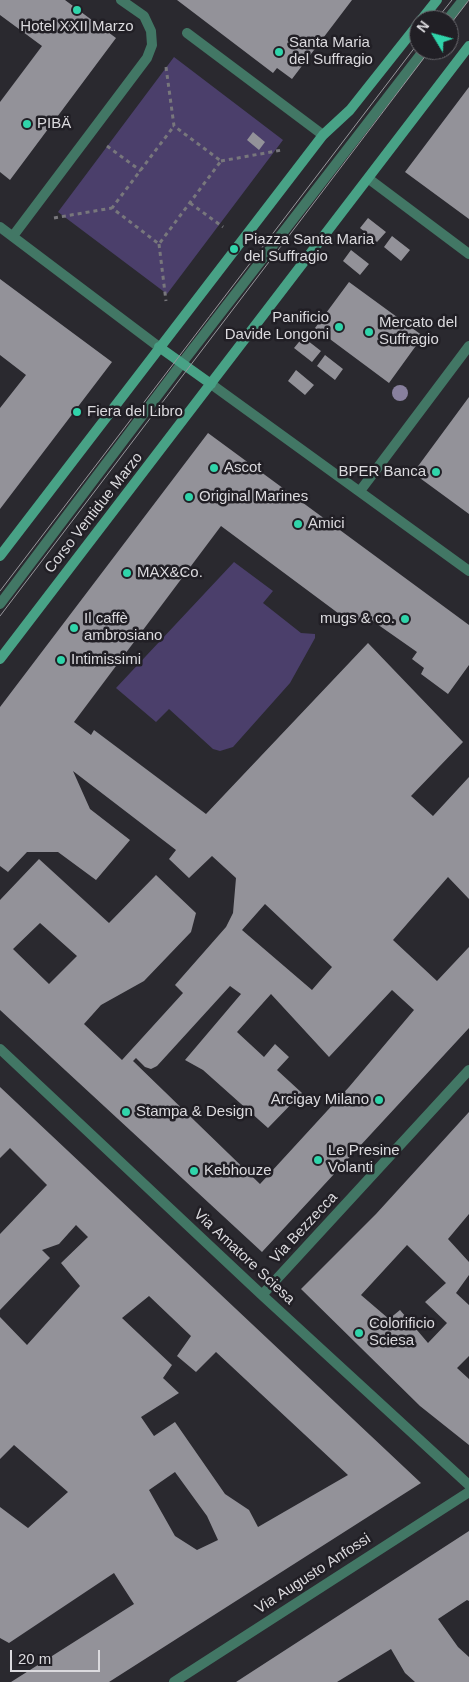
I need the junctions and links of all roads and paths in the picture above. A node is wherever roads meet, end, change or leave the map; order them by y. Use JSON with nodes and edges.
{"nodes":[{"id":1,"x":121,"y":0,"type":"edge"},
{"id":2,"x":437,"y":0,"type":"edge"},
{"id":3,"x":463,"y":0,"type":"edge"},
{"id":4,"x":429,"y":10,"type":"edge"},
{"id":5,"x":455,"y":10,"type":"edge"},
{"id":6,"x":187,"y":33,"type":"dead end"},
{"id":7,"x":409,"y":36,"type":"edge"},
{"id":8,"x":469,"y":46,"type":"edge"},
{"id":9,"x":416,"y":60,"type":"edge"},
{"id":10,"x":165,"y":62,"type":"dead end"},
{"id":11,"x":174,"y":126,"type":"junction"},
{"id":12,"x":323,"y":135,"type":"junction"},
{"id":13,"x":105,"y":144,"type":"dead end"},
{"id":14,"x":282,"y":150,"type":"dead end"},
{"id":15,"x":221,"y":161,"type":"junction"},
{"id":16,"x":141,"y":170,"type":"junction"},
{"id":17,"x":369,"y":178,"type":"junction"},
{"id":18,"x":190,"y":203,"type":"junction"},
{"id":19,"x":112,"y":208,"type":"junction"},
{"id":20,"x":52,"y":218,"type":"dead end"},
{"id":21,"x":0,"y":227,"type":"edge"},
{"id":22,"x":223,"y":227,"type":"dead end"},
{"id":23,"x":13,"y":236,"type":"junction"},
{"id":24,"x":160,"y":244,"type":"junction"},
{"id":25,"x":469,"y":254,"type":"edge"},
{"id":26,"x":166,"y":301,"type":"dead end"},
{"id":27,"x":469,"y":346,"type":"edge"},
{"id":28,"x":159,"y":347,"type":"junction"},
{"id":29,"x":182,"y":363,"type":"junction"},
{"id":30,"x":211,"y":384,"type":"junction"},
{"id":31,"x":360,"y":492,"type":"junction"},
{"id":32,"x":0,"y":556,"type":"edge"},
{"id":33,"x":469,"y":571,"type":"edge"},
{"id":34,"x":0,"y":604,"type":"edge"},
{"id":35,"x":0,"y":659,"type":"edge"},
{"id":36,"x":0,"y":1049,"type":"edge"},
{"id":37,"x":469,"y":1070,"type":"edge"},
{"id":38,"x":262,"y":1295,"type":"junction"},
{"id":39,"x":469,"y":1485,"type":"edge"},
{"id":40,"x":469,"y":1492,"type":"edge"},
{"id":41,"x":174,"y":1682,"type":"edge"}],
"edges":[{"from":1,"to":23,"type":"street"},
{"from":2,"to":4,"type":"main road"},
{"from":3,"to":5,"type":"street"},
{"from":6,"to":12,"type":"street"},
{"from":7,"to":12,"type":"main road"},
{"from":8,"to":17,"type":"main road"},
{"from":9,"to":29,"type":"street"},
{"from":10,"to":11,"type":"path"},
{"from":11,"to":15,"type":"path"},
{"from":11,"to":16,"type":"path"},
{"from":12,"to":28,"type":"main road"},
{"from":13,"to":16,"type":"path"},
{"from":14,"to":15,"type":"path"},
{"from":15,"to":18,"type":"path"},
{"from":16,"to":19,"type":"path"},
{"from":17,"to":25,"type":"street"},
{"from":17,"to":30,"type":"main road"},
{"from":18,"to":22,"type":"path"},
{"from":18,"to":24,"type":"path"},
{"from":19,"to":20,"type":"path"},
{"from":19,"to":24,"type":"path"},
{"from":21,"to":23,"type":"street"},
{"from":23,"to":28,"type":"street"},
{"from":24,"to":26,"type":"path"},
{"from":27,"to":31,"type":"street"},
{"from":28,"to":29,"type":"main road"},
{"from":28,"to":32,"type":"main road"},
{"from":29,"to":30,"type":"main road"},
{"from":29,"to":34,"type":"street"},
{"from":30,"to":31,"type":"street"},
{"from":30,"to":35,"type":"main road","name":"Corso Ventidue Marzo"},
{"from":31,"to":33,"type":"street"},
{"from":36,"to":38,"type":"street","name":"Via Amatore Sciesa"},
{"from":37,"to":38,"type":"street","name":"Via Bezzecca"},
{"from":38,"to":39,"type":"street","name":"Via Amatore Sciesa"},
{"from":40,"to":41,"type":"street","name":"Via Augusto Anfossi"}]}
